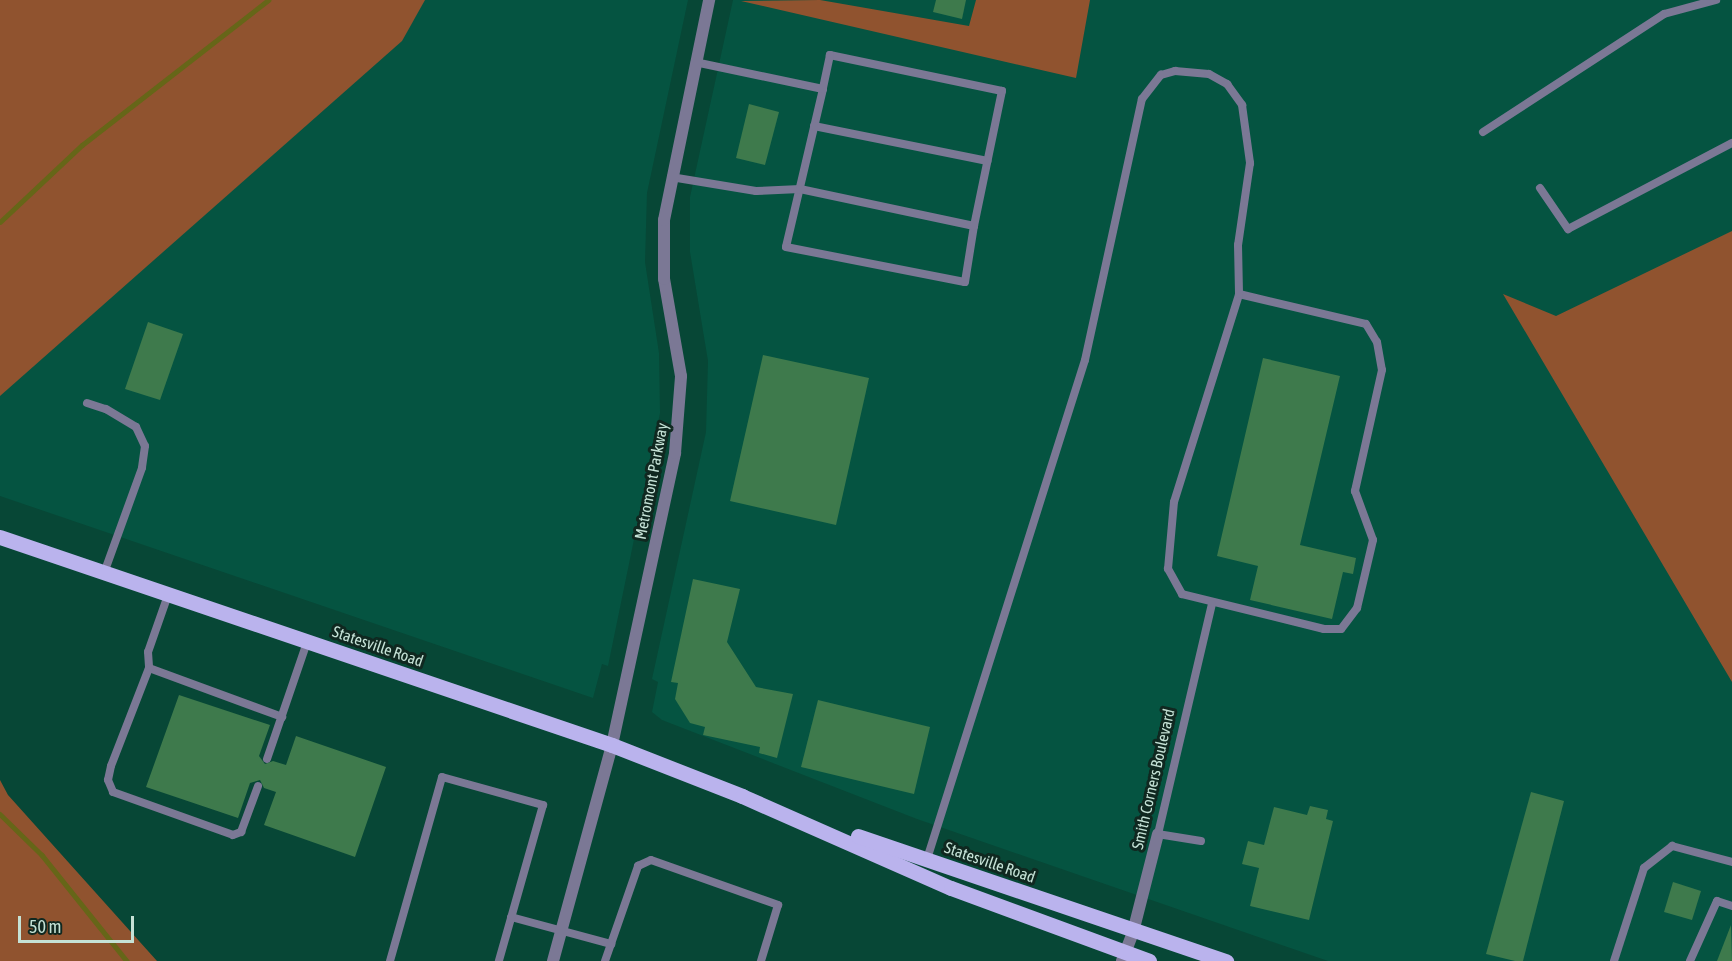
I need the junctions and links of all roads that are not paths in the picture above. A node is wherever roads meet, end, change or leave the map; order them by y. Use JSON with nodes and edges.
{"nodes":[{"id":1,"x":709,"y":0,"type":"edge"},
{"id":2,"x":1716,"y":0,"type":"edge"},
{"id":3,"x":695,"y":62,"type":"junction"},
{"id":4,"x":823,"y":89,"type":"junction"},
{"id":5,"x":814,"y":126,"type":"junction"},
{"id":6,"x":1483,"y":132,"type":"dead end"},
{"id":7,"x":1732,"y":143,"type":"edge"},
{"id":8,"x":988,"y":161,"type":"junction"},
{"id":9,"x":671,"y":177,"type":"junction"},
{"id":10,"x":1540,"y":188,"type":"dead end"},
{"id":11,"x":800,"y":189,"type":"junction"},
{"id":12,"x":974,"y":226,"type":"junction"},
{"id":13,"x":1239,"y":294,"type":"junction"},
{"id":14,"x":87,"y":403,"type":"dead end"},
{"id":15,"x":0,"y":537,"type":"edge"},
{"id":16,"x":104,"y":573,"type":"junction"},
{"id":17,"x":168,"y":595,"type":"junction"},
{"id":18,"x":1212,"y":604,"type":"junction"},
{"id":19,"x":307,"y":642,"type":"junction"},
{"id":20,"x":149,"y":668,"type":"junction"},
{"id":21,"x":282,"y":717,"type":"junction"},
{"id":22,"x":612,"y":745,"type":"junction"},
{"id":23,"x":267,"y":759,"type":"dead end"},
{"id":24,"x":258,"y":786,"type":"dead end"},
{"id":25,"x":742,"y":796,"type":"junction"},
{"id":26,"x":1158,"y":834,"type":"junction"},
{"id":27,"x":1201,"y":841,"type":"dead end"},
{"id":28,"x":927,"y":859,"type":"junction"},
{"id":29,"x":1732,"y":862,"type":"edge"},
{"id":30,"x":1732,"y":906,"type":"edge"},
{"id":31,"x":511,"y":917,"type":"junction"},
{"id":32,"x":562,"y":930,"type":"junction"},
{"id":33,"x":1133,"y":932,"type":"junction"},
{"id":34,"x":611,"y":944,"type":"junction"},
{"id":35,"x":1124,"y":957,"type":"edge"},
{"id":36,"x":390,"y":961,"type":"edge"},
{"id":37,"x":498,"y":961,"type":"edge"},
{"id":38,"x":553,"y":961,"type":"edge"},
{"id":39,"x":605,"y":961,"type":"edge"},
{"id":40,"x":761,"y":961,"type":"edge"},
{"id":41,"x":1149,"y":961,"type":"edge"},
{"id":42,"x":1226,"y":961,"type":"edge"},
{"id":43,"x":1614,"y":961,"type":"edge"},
{"id":44,"x":1690,"y":961,"type":"edge"}],
"edges":[{"from":1,"to":3,"type":"street","name":"Metromont Parkway"},
{"from":2,"to":6,"type":"lane"},
{"from":3,"to":4,"type":"lane"},
{"from":3,"to":9,"type":"street","name":"Metromont Parkway"},
{"from":4,"to":5,"type":"lane"},
{"from":4,"to":8,"type":"lane"},
{"from":5,"to":8,"type":"lane"},
{"from":5,"to":11,"type":"lane"},
{"from":7,"to":10,"type":"lane"},
{"from":8,"to":12,"type":"lane"},
{"from":9,"to":11,"type":"lane"},
{"from":9,"to":22,"type":"street","name":"Metromont Parkway"},
{"from":11,"to":12,"type":"lane"},
{"from":11,"to":12,"type":"lane"},
{"from":13,"to":18,"type":"lane"},
{"from":13,"to":18,"type":"lane"},
{"from":13,"to":28,"type":"lane"},
{"from":14,"to":16,"type":"lane"},
{"from":15,"to":16,"type":"main road","name":"Statesville Road"},
{"from":16,"to":17,"type":"main road","name":"Statesville Road"},
{"from":17,"to":19,"type":"main road","name":"Statesville Road"},
{"from":17,"to":20,"type":"lane"},
{"from":18,"to":26,"type":"lane","name":"Smith Corners Boulevard"},
{"from":19,"to":21,"type":"lane"},
{"from":19,"to":22,"type":"main road","name":"Statesville Road"},
{"from":20,"to":21,"type":"lane"},
{"from":20,"to":24,"type":"lane"},
{"from":21,"to":23,"type":"lane"},
{"from":22,"to":25,"type":"main road","name":"Statesville Road"},
{"from":22,"to":32,"type":"street","name":"Metromont Parkway"},
{"from":25,"to":28,"type":"main road","name":"Statesville Road"},
{"from":25,"to":35,"type":"main road","name":"Statesville Road"},
{"from":26,"to":27,"type":"lane"},
{"from":26,"to":33,"type":"street","name":"Smith Corners Boulevard"},
{"from":28,"to":33,"type":"main road","name":"Statesville Road"},
{"from":29,"to":43,"type":"lane"},
{"from":30,"to":44,"type":"lane"},
{"from":31,"to":32,"type":"lane"},
{"from":31,"to":36,"type":"lane"},
{"from":31,"to":37,"type":"lane"},
{"from":32,"to":34,"type":"lane"},
{"from":32,"to":38,"type":"street","name":"Metromont Parkway"},
{"from":33,"to":35,"type":"street","name":"Smith Corners Boulevard"},
{"from":33,"to":42,"type":"main road","name":"Statesville Road"},
{"from":34,"to":39,"type":"lane"},
{"from":34,"to":40,"type":"lane"},
{"from":35,"to":41,"type":"main road","name":"Statesville Road"}]}
